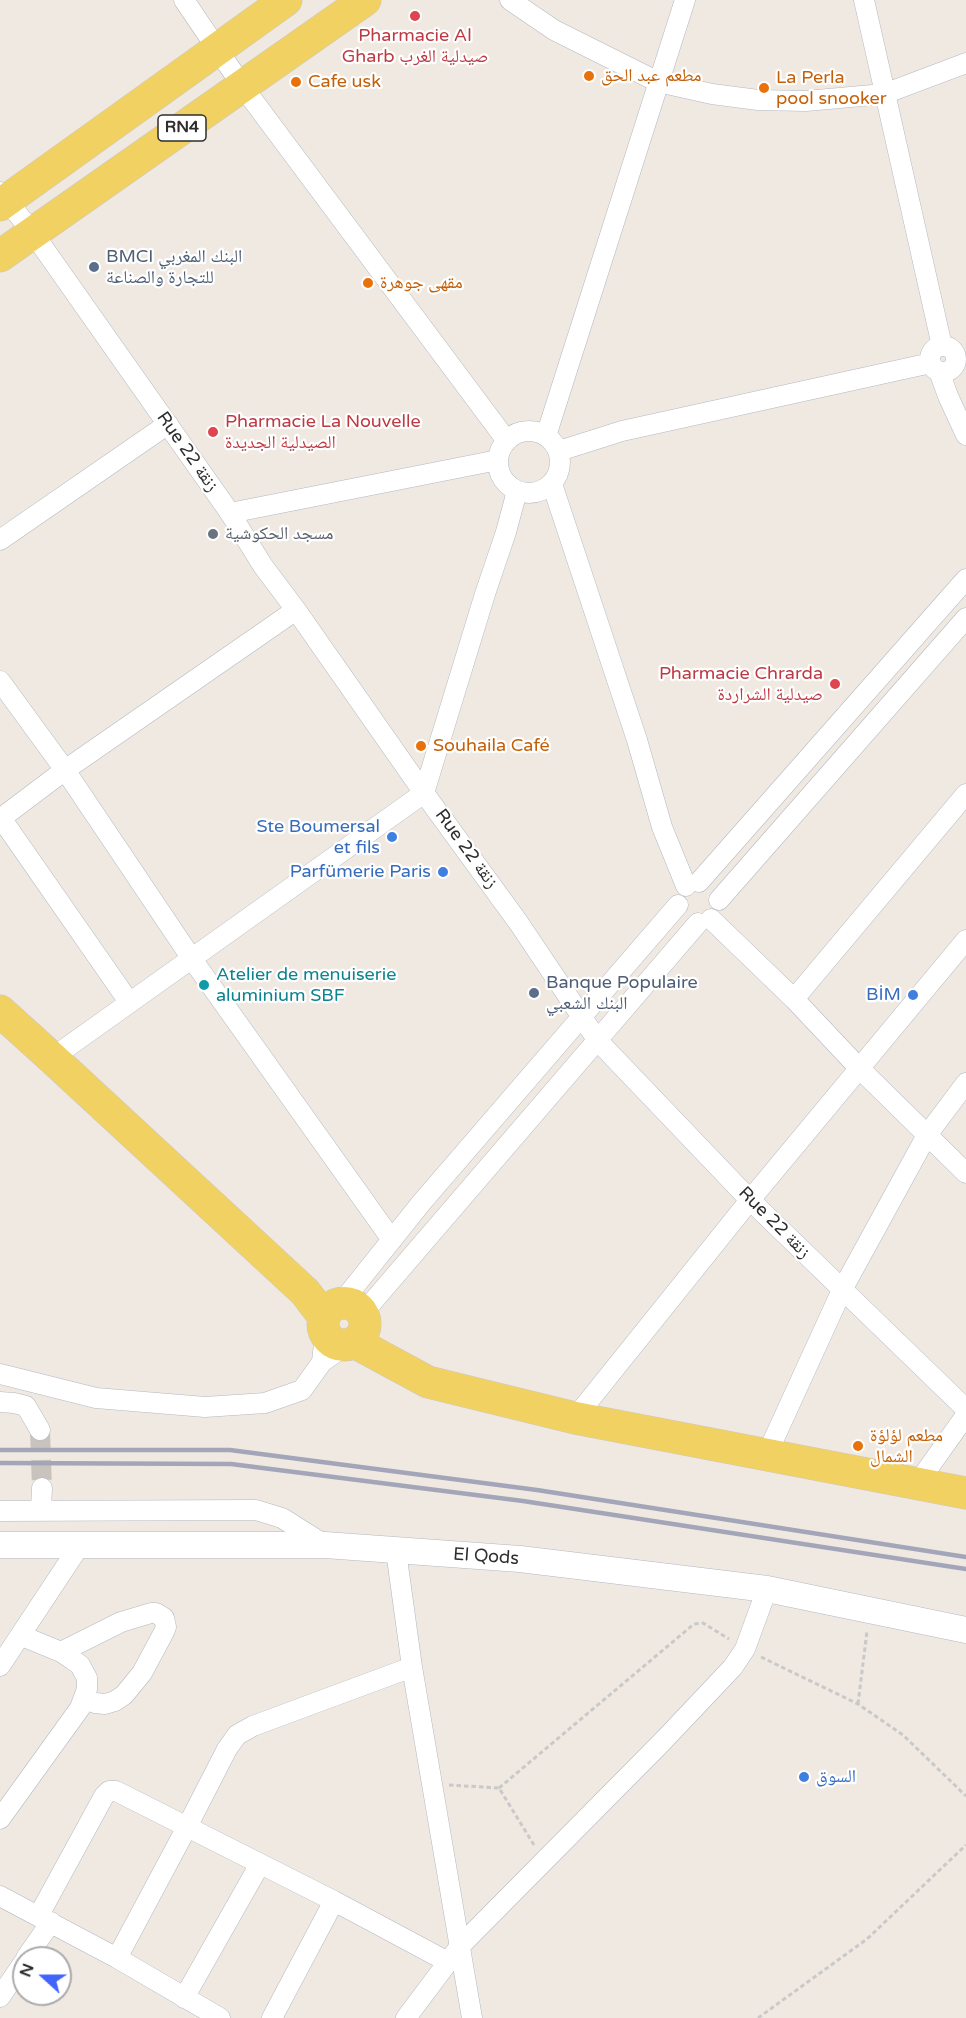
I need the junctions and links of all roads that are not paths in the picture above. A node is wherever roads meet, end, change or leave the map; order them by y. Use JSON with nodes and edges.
{"nodes":[{"id":1,"x":184,"y":0,"type":"edge"},
{"id":2,"x":286,"y":0,"type":"edge"},
{"id":3,"x":365,"y":0,"type":"edge"},
{"id":4,"x":510,"y":0,"type":"edge"},
{"id":5,"x":685,"y":0,"type":"edge"},
{"id":6,"x":864,"y":0,"type":"edge"},
{"id":7,"x":217,"y":49,"type":"junction"},
{"id":8,"x":966,"y":63,"type":"edge"},
{"id":9,"x":658,"y":82,"type":"junction"},
{"id":10,"x":243,"y":87,"type":"junction"},
{"id":11,"x":884,"y":94,"type":"junction"},
{"id":12,"x":2,"y":199,"type":"edge"},
{"id":13,"x":33,"y":233,"type":"junction"},
{"id":14,"x":0,"y":256,"type":"edge"},
{"id":15,"x":957,"y":354,"type":"edge"},
{"id":16,"x":935,"y":367,"type":"junction"},
{"id":17,"x":168,"y":424,"type":"junction"},
{"id":18,"x":966,"y":435,"type":"edge"},
{"id":19,"x":507,"y":441,"type":"junction"},
{"id":20,"x":552,"y":443,"type":"junction"},
{"id":21,"x":498,"y":460,"type":"junction"},
{"id":22,"x":552,"y":484,"type":"junction"},
{"id":23,"x":517,"y":491,"type":"junction"},
{"id":24,"x":230,"y":513,"type":"junction"},
{"id":25,"x":0,"y":540,"type":"edge"},
{"id":26,"x":966,"y":579,"type":"edge"},
{"id":27,"x":296,"y":610,"type":"junction"},
{"id":28,"x":966,"y":618,"type":"edge"},
{"id":29,"x":0,"y":681,"type":"edge"},
{"id":30,"x":65,"y":770,"type":"junction"},
{"id":31,"x":424,"y":794,"type":"junction"},
{"id":32,"x":966,"y":794,"type":"edge"},
{"id":33,"x":1,"y":818,"type":"edge"},
{"id":34,"x":693,"y":884,"type":"junction"},
{"id":35,"x":719,"y":900,"type":"junction"},
{"id":36,"x":678,"y":905,"type":"junction"},
{"id":37,"x":704,"y":921,"type":"junction"},
{"id":38,"x":966,"y":940,"type":"edge"},
{"id":39,"x":192,"y":959,"type":"junction"},
{"id":40,"x":794,"y":999,"type":"junction"},
{"id":41,"x":129,"y":1002,"type":"junction"},
{"id":42,"x":0,"y":1011,"type":"edge"},
{"id":43,"x":583,"y":1017,"type":"junction"},
{"id":44,"x":598,"y":1041,"type":"junction"},
{"id":45,"x":52,"y":1058,"type":"junction"},
{"id":46,"x":860,"y":1069,"type":"junction"},
{"id":47,"x":966,"y":1083,"type":"edge"},
{"id":48,"x":927,"y":1135,"type":"junction"},
{"id":49,"x":966,"y":1173,"type":"edge"},
{"id":50,"x":750,"y":1200,"type":"junction"},
{"id":51,"x":392,"y":1240,"type":"junction"},
{"id":52,"x":842,"y":1290,"type":"junction"},
{"id":53,"x":342,"y":1328,"type":"junction"},
{"id":54,"x":0,"y":1374,"type":"edge"},
{"id":55,"x":0,"y":1402,"type":"edge"},
{"id":56,"x":966,"y":1409,"type":"edge"},
{"id":57,"x":966,"y":1415,"type":"edge"},
{"id":58,"x":575,"y":1418,"type":"junction"},
{"id":59,"x":40,"y":1430,"type":"tunnel mouth"},
{"id":60,"x":767,"y":1454,"type":"junction"},
{"id":61,"x":917,"y":1484,"type":"junction"},
{"id":62,"x":42,"y":1488,"type":"tunnel mouth"},
{"id":63,"x":966,"y":1493,"type":"edge"},
{"id":64,"x":41,"y":1510,"type":"junction"},
{"id":65,"x":0,"y":1511,"type":"edge"},
{"id":66,"x":0,"y":1545,"type":"edge"},
{"id":67,"x":80,"y":1545,"type":"junction"},
{"id":68,"x":325,"y":1545,"type":"junction"},
{"id":69,"x":396,"y":1551,"type":"junction"},
{"id":70,"x":767,"y":1589,"type":"junction"},
{"id":71,"x":966,"y":1630,"type":"edge"},
{"id":72,"x":12,"y":1643,"type":"edge"},
{"id":73,"x":61,"y":1652,"type":"junction"},
{"id":74,"x":0,"y":1666,"type":"edge"},
{"id":75,"x":412,"y":1666,"type":"junction"},
{"id":76,"x":85,"y":1699,"type":"junction"},
{"id":77,"x":0,"y":1819,"type":"edge"},
{"id":78,"x":188,"y":1827,"type":"junction"},
{"id":79,"x":260,"y":1864,"type":"junction"},
{"id":80,"x":0,"y":1896,"type":"edge"},
{"id":81,"x":334,"y":1901,"type":"junction"},
{"id":82,"x":45,"y":1919,"type":"junction"},
{"id":83,"x":32,"y":1946,"type":"edge"},
{"id":84,"x":460,"y":1946,"type":"junction"},
{"id":85,"x":117,"y":1958,"type":"junction"},
{"id":86,"x":448,"y":1962,"type":"junction"},
{"id":87,"x":12,"y":1979,"type":"edge"},
{"id":88,"x":0,"y":1997,"type":"edge"},
{"id":89,"x":184,"y":1998,"type":"junction"},
{"id":90,"x":220,"y":2018,"type":"edge"},
{"id":91,"x":272,"y":2018,"type":"edge"},
{"id":92,"x":406,"y":2018,"type":"edge"},
{"id":93,"x":472,"y":2018,"type":"edge"}],
"edges":[{"from":1,"to":7,"type":"street"},
{"from":2,"to":7,"type":"main road","number":"RN4"},
{"from":3,"to":10,"type":"main road","number":"RN4"},
{"from":4,"to":9,"type":"street"},
{"from":5,"to":9,"type":"street"},
{"from":6,"to":11,"type":"street"},
{"from":7,"to":10,"type":"street"},
{"from":7,"to":12,"type":"main road","number":"RN4"},
{"from":8,"to":11,"type":"street"},
{"from":9,"to":11,"type":"street"},
{"from":9,"to":20,"type":"street"},
{"from":10,"to":13,"type":"main road","number":"RN4"},
{"from":10,"to":19,"type":"street"},
{"from":11,"to":15,"type":"street"},
{"from":12,"to":13,"type":"street","name":"Rue 22 زنقة"},
{"from":13,"to":14,"type":"main road","number":"RN4"},
{"from":13,"to":17,"type":"street","name":"Rue 22 زنقة"},
{"from":15,"to":16,"type":"street"},
{"from":16,"to":18,"type":"street"},
{"from":16,"to":20,"type":"street"},
{"from":17,"to":24,"type":"street","name":"Rue 22 زنقة"},
{"from":17,"to":25,"type":"street"},
{"from":19,"to":20,"type":"street"},
{"from":19,"to":21,"type":"street"},
{"from":20,"to":22,"type":"street"},
{"from":21,"to":23,"type":"street"},
{"from":21,"to":24,"type":"street"},
{"from":22,"to":23,"type":"street"},
{"from":22,"to":34,"type":"street"},
{"from":23,"to":31,"type":"street"},
{"from":24,"to":27,"type":"street","name":"Rue 22 زنقة"},
{"from":26,"to":34,"type":"street"},
{"from":27,"to":30,"type":"street"},
{"from":27,"to":31,"type":"street","name":"Rue 22 زنقة"},
{"from":28,"to":35,"type":"street"},
{"from":29,"to":30,"type":"street"},
{"from":30,"to":33,"type":"street"},
{"from":30,"to":39,"type":"street"},
{"from":31,"to":39,"type":"street"},
{"from":31,"to":43,"type":"street","name":"Rue 22 زنقة"},
{"from":32,"to":40,"type":"street"},
{"from":33,"to":41,"type":"street"},
{"from":34,"to":35,"type":"street"},
{"from":34,"to":36,"type":"street"},
{"from":35,"to":37,"type":"street"},
{"from":36,"to":37,"type":"street"},
{"from":36,"to":43,"type":"street"},
{"from":37,"to":40,"type":"street"},
{"from":37,"to":44,"type":"street"},
{"from":38,"to":46,"type":"street"},
{"from":39,"to":41,"type":"street"},
{"from":39,"to":51,"type":"street"},
{"from":40,"to":46,"type":"street"},
{"from":41,"to":45,"type":"street"},
{"from":42,"to":45,"type":"main road"},
{"from":43,"to":44,"type":"street","name":"Rue 22 زنقة"},
{"from":43,"to":51,"type":"street"},
{"from":44,"to":50,"type":"street","name":"Rue 22 زنقة"},
{"from":44,"to":53,"type":"street"},
{"from":45,"to":53,"type":"main road"},
{"from":46,"to":48,"type":"street"},
{"from":46,"to":50,"type":"street"},
{"from":47,"to":48,"type":"street"},
{"from":48,"to":49,"type":"street"},
{"from":48,"to":52,"type":"street"},
{"from":50,"to":52,"type":"street","name":"Rue 22 زنقة"},
{"from":50,"to":58,"type":"street"},
{"from":51,"to":53,"type":"street"},
{"from":52,"to":56,"type":"street","name":"Rue 22 زنقة"},
{"from":52,"to":60,"type":"street"},
{"from":53,"to":54,"type":"street"},
{"from":53,"to":58,"type":"main road"},
{"from":55,"to":59,"type":"street"},
{"from":57,"to":61,"type":"street"},
{"from":58,"to":60,"type":"main road"},
{"from":60,"to":61,"type":"main road"},
{"from":61,"to":63,"type":"main road"},
{"from":62,"to":64,"type":"street"},
{"from":64,"to":65,"type":"street"},
{"from":64,"to":68,"type":"street"},
{"from":66,"to":67,"type":"street","name":"El Qods"},
{"from":67,"to":68,"type":"street","name":"El Qods"},
{"from":67,"to":72,"type":"street"},
{"from":68,"to":69,"type":"street","name":"El Qods"},
{"from":69,"to":70,"type":"street","name":"El Qods"},
{"from":69,"to":75,"type":"street"},
{"from":70,"to":71,"type":"street","name":"El Qods"},
{"from":70,"to":84,"type":"street"},
{"from":72,"to":73,"type":"street"},
{"from":72,"to":74,"type":"street"},
{"from":73,"to":76,"type":"street"},
{"from":73,"to":76,"type":"street"},
{"from":75,"to":78,"type":"street"},
{"from":75,"to":84,"type":"street"},
{"from":76,"to":77,"type":"street"},
{"from":78,"to":79,"type":"street"},
{"from":78,"to":82,"type":"street"},
{"from":78,"to":85,"type":"street"},
{"from":79,"to":81,"type":"street"},
{"from":79,"to":89,"type":"street"},
{"from":80,"to":82,"type":"street"},
{"from":81,"to":86,"type":"street"},
{"from":81,"to":91,"type":"street"},
{"from":82,"to":83,"type":"street"},
{"from":82,"to":85,"type":"street"},
{"from":84,"to":86,"type":"street"},
{"from":84,"to":93,"type":"street"},
{"from":85,"to":89,"type":"street"},
{"from":86,"to":92,"type":"street"},
{"from":87,"to":88,"type":"street"},
{"from":89,"to":90,"type":"street"}]}
